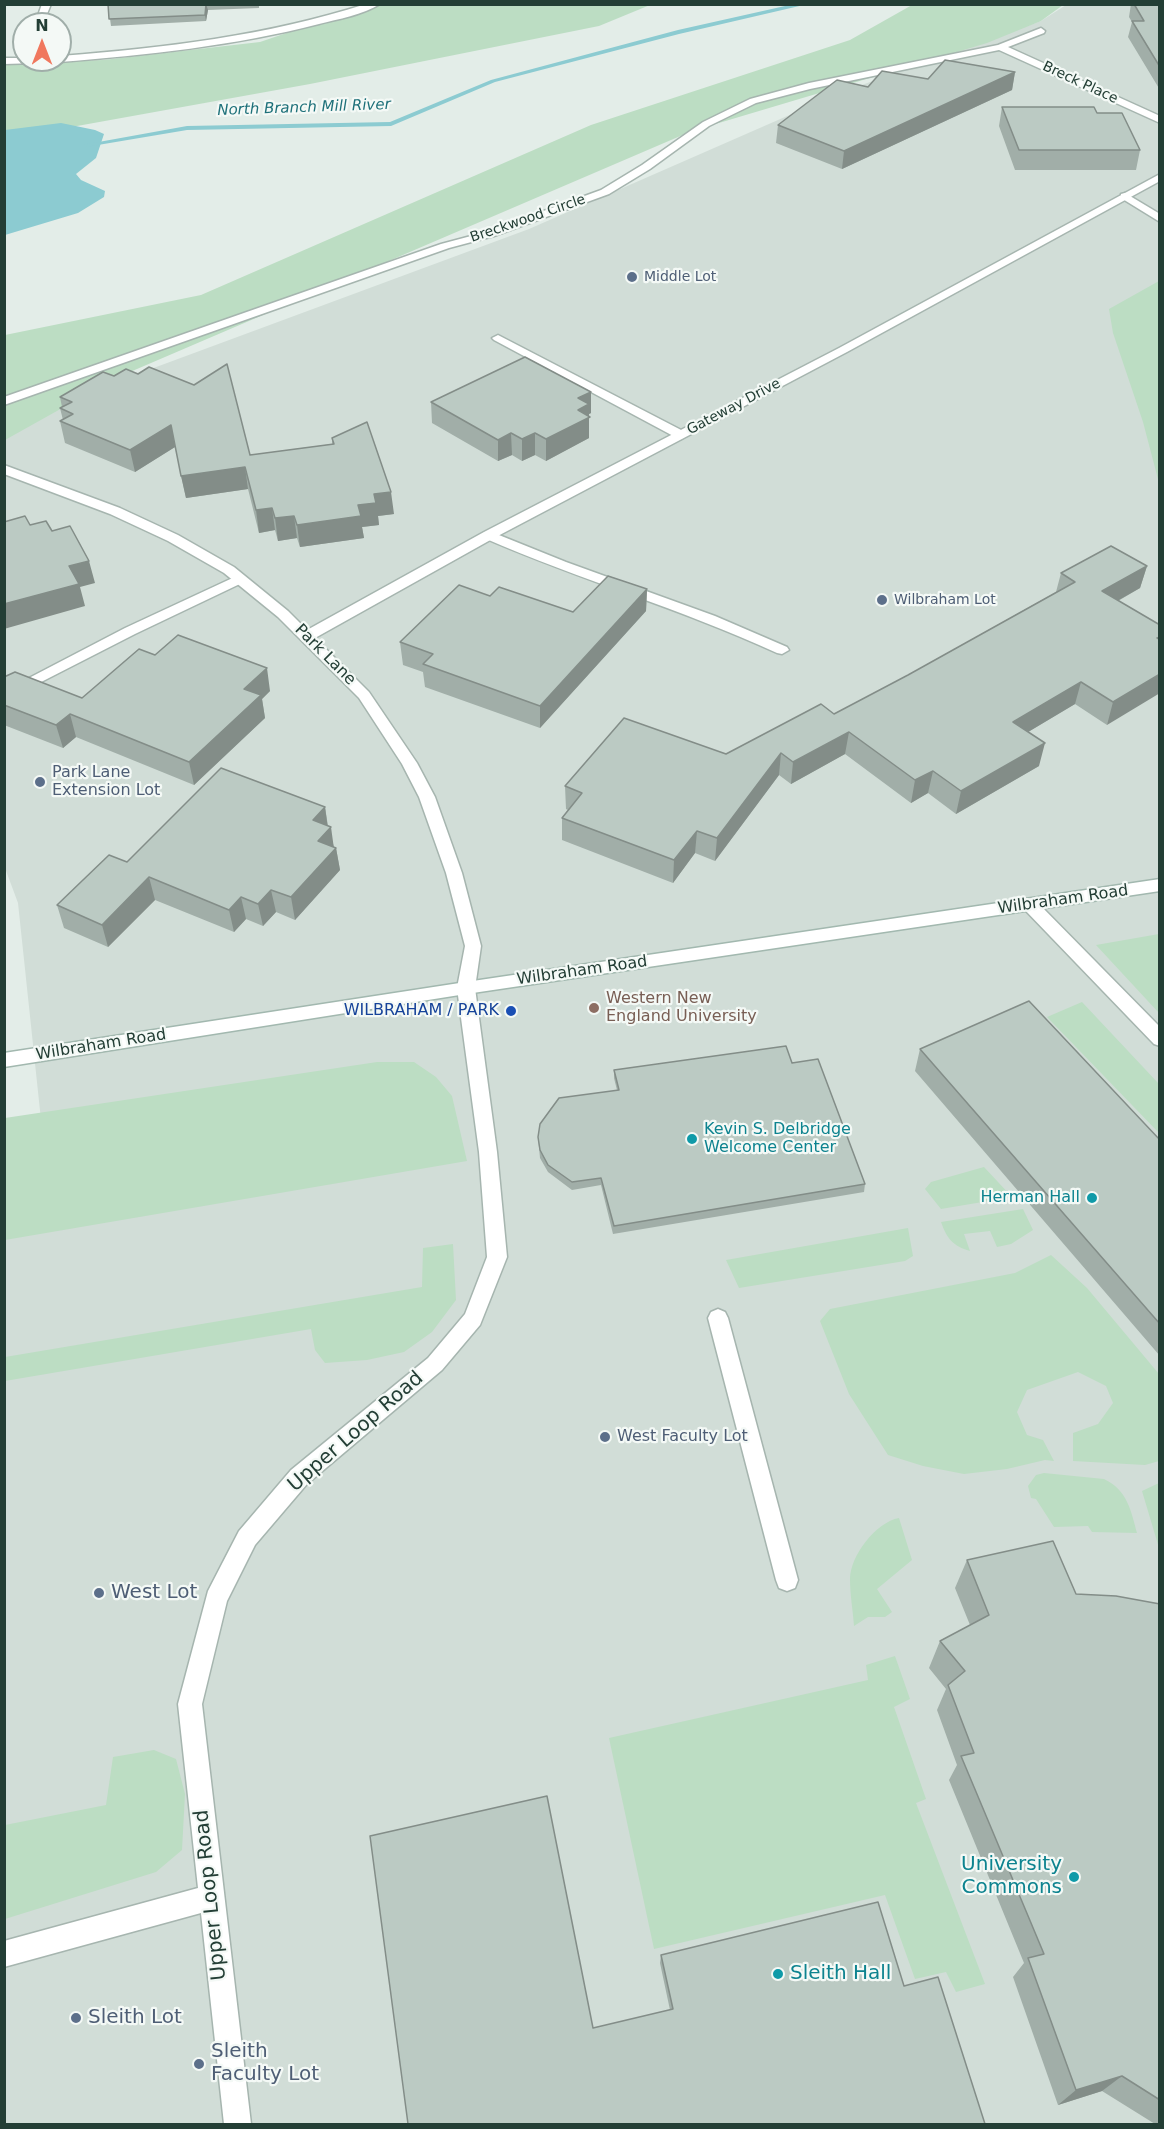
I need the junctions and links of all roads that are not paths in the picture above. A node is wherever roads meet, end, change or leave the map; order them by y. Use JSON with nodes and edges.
{"nodes":[{"id":1,"x":376,"y":4,"type":"edge"},
{"id":2,"x":1041,"y":31,"type":"dead end"},
{"id":3,"x":1000,"y":47,"type":"junction"},
{"id":4,"x":72,"y":58,"type":"edge"},
{"id":5,"x":1160,"y":120,"type":"edge"},
{"id":6,"x":1160,"y":177,"type":"edge"},
{"id":7,"x":1125,"y":196,"type":"junction"},
{"id":8,"x":1160,"y":219,"type":"edge"},
{"id":9,"x":498,"y":338,"type":"dead end"},
{"id":10,"x":4,"y":401,"type":"edge"},
{"id":11,"x":681,"y":435,"type":"junction"},
{"id":12,"x":4,"y":469,"type":"edge"},
{"id":13,"x":489,"y":535,"type":"junction"},
{"id":14,"x":239,"y":579,"type":"junction"},
{"id":15,"x":307,"y":636,"type":"junction"},
{"id":16,"x":782,"y":650,"type":"dead end"},
{"id":17,"x":4,"y":697,"type":"edge"},
{"id":18,"x":1160,"y":885,"type":"edge"},
{"id":19,"x":1030,"y":905,"type":"junction"},
{"id":20,"x":466,"y":988,"type":"junction"},
{"id":21,"x":1160,"y":1039,"type":"edge"},
{"id":22,"x":4,"y":1060,"type":"edge"},
{"id":23,"x":718,"y":1318,"type":"dead end"},
{"id":24,"x":787,"y":1580,"type":"dead end"},
{"id":25,"x":211,"y":1897,"type":"junction"},
{"id":26,"x":4,"y":1954,"type":"edge"},
{"id":27,"x":237,"y":2124,"type":"edge"}],
"edges":[{"from":1,"to":4,"type":"street"},
{"from":2,"to":3,"type":"street","name":"Breckwood Circle"},
{"from":3,"to":5,"type":"street","name":"Breck Place"},
{"from":3,"to":10,"type":"street","name":"Breckwood Circle"},
{"from":6,"to":7,"type":"street","name":"Gateway Drive"},
{"from":7,"to":8,"type":"street"},
{"from":7,"to":11,"type":"street","name":"Gateway Drive"},
{"from":9,"to":11,"type":"street"},
{"from":11,"to":13,"type":"street","name":"Gateway Drive"},
{"from":12,"to":14,"type":"street","name":"Park Lane"},
{"from":13,"to":15,"type":"street","name":"Gateway Drive"},
{"from":13,"to":16,"type":"street"},
{"from":14,"to":15,"type":"street","name":"Park Lane"},
{"from":14,"to":17,"type":"street"},
{"from":15,"to":20,"type":"street","name":"Park Lane"},
{"from":18,"to":19,"type":"street","name":"Wilbraham Road"},
{"from":19,"to":20,"type":"street","name":"Wilbraham Road"},
{"from":19,"to":21,"type":"street"},
{"from":20,"to":22,"type":"street","name":"Wilbraham Road"},
{"from":20,"to":25,"type":"street","name":"Upper Loop Road"},
{"from":23,"to":24,"type":"street"},
{"from":25,"to":26,"type":"street"},
{"from":25,"to":27,"type":"street","name":"Upper Loop Road"}]}
